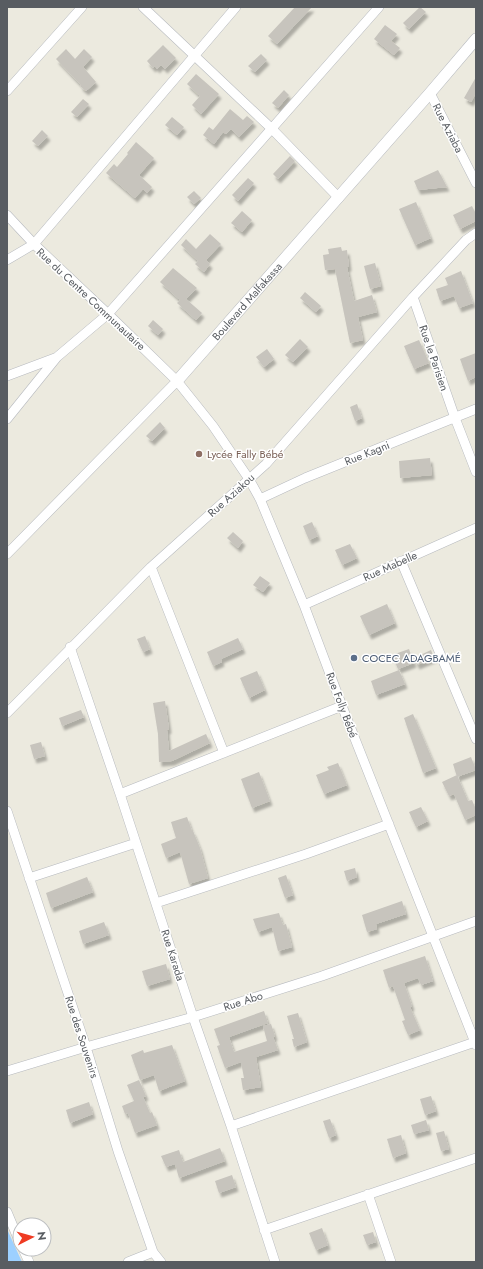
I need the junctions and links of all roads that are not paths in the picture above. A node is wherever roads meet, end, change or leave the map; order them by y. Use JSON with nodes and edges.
{"nodes":[{"id":1,"x":82,"y":7,"type":"edge"},
{"id":2,"x":143,"y":7,"type":"edge"},
{"id":3,"x":236,"y":7,"type":"edge"},
{"id":4,"x":379,"y":7,"type":"edge"},
{"id":5,"x":476,"y":39,"type":"edge"},
{"id":6,"x":195,"y":55,"type":"junction"},
{"id":7,"x":7,"y":92,"type":"edge"},
{"id":8,"x":430,"y":94,"type":"junction"},
{"id":9,"x":272,"y":128,"type":"junction"},
{"id":10,"x":476,"y":183,"type":"edge"},
{"id":11,"x":339,"y":198,"type":"junction"},
{"id":12,"x":7,"y":215,"type":"edge"},
{"id":13,"x":476,"y":233,"type":"edge"},
{"id":14,"x":34,"y":244,"type":"junction"},
{"id":15,"x":7,"y":260,"type":"edge"},
{"id":16,"x":413,"y":297,"type":"junction"},
{"id":17,"x":108,"y":314,"type":"junction"},
{"id":18,"x":57,"y":357,"type":"junction"},
{"id":19,"x":7,"y":376,"type":"edge"},
{"id":20,"x":177,"y":381,"type":"junction"},
{"id":21,"x":476,"y":409,"type":"edge"},
{"id":22,"x":455,"y":418,"type":"junction"},
{"id":23,"x":7,"y":419,"type":"edge"},
{"id":24,"x":476,"y":472,"type":"edge"},
{"id":25,"x":249,"y":479,"type":"junction"},
{"id":26,"x":260,"y":499,"type":"junction"},
{"id":27,"x":476,"y":528,"type":"edge"},
{"id":28,"x":7,"y":554,"type":"edge"},
{"id":29,"x":401,"y":561,"type":"junction"},
{"id":30,"x":151,"y":567,"type":"junction"},
{"id":31,"x":304,"y":604,"type":"junction"},
{"id":32,"x":70,"y":647,"type":"junction"},
{"id":33,"x":342,"y":706,"type":"junction"},
{"id":34,"x":7,"y":712,"type":"edge"},
{"id":35,"x":476,"y":739,"type":"edge"},
{"id":36,"x":224,"y":753,"type":"junction"},
{"id":37,"x":120,"y":794,"type":"junction"},
{"id":38,"x":7,"y":811,"type":"edge"},
{"id":39,"x":389,"y":824,"type":"junction"},
{"id":40,"x":9,"y":827,"type":"edge"},
{"id":41,"x":136,"y":843,"type":"junction"},
{"id":42,"x":29,"y":878,"type":"junction"},
{"id":43,"x":156,"y":903,"type":"junction"},
{"id":44,"x":476,"y":921,"type":"edge"},
{"id":45,"x":433,"y":937,"type":"junction"},
{"id":46,"x":193,"y":1017,"type":"junction"},
{"id":47,"x":475,"y":1044,"type":"edge"},
{"id":48,"x":86,"y":1047,"type":"junction"},
{"id":49,"x":7,"y":1071,"type":"edge"},
{"id":50,"x":231,"y":1126,"type":"junction"},
{"id":51,"x":476,"y":1158,"type":"edge"},
{"id":52,"x":368,"y":1194,"type":"junction"},
{"id":53,"x":7,"y":1212,"type":"edge"},
{"id":54,"x":12,"y":1224,"type":"edge"},
{"id":55,"x":264,"y":1230,"type":"junction"},
{"id":56,"x":153,"y":1252,"type":"junction"},
{"id":57,"x":128,"y":1262,"type":"edge"},
{"id":58,"x":160,"y":1262,"type":"edge"},
{"id":59,"x":275,"y":1262,"type":"edge"},
{"id":60,"x":391,"y":1262,"type":"edge"}],
"edges":[{"from":1,"to":7,"type":"street"},
{"from":2,"to":6,"type":"street"},
{"from":3,"to":6,"type":"street"},
{"from":4,"to":9,"type":"street"},
{"from":5,"to":8,"type":"street","name":"Boulevard Malfakassa"},
{"from":6,"to":9,"type":"street"},
{"from":6,"to":14,"type":"street"},
{"from":8,"to":10,"type":"street","name":"Rue Aziaba"},
{"from":8,"to":11,"type":"street","name":"Boulevard Malfakassa"},
{"from":9,"to":11,"type":"street"},
{"from":9,"to":17,"type":"street"},
{"from":11,"to":20,"type":"street","name":"Boulevard Malfakassa"},
{"from":12,"to":14,"type":"street","name":"Rue du Centre Communautaire"},
{"from":13,"to":16,"type":"street","name":"Rue Aziakou"},
{"from":14,"to":15,"type":"street"},
{"from":14,"to":17,"type":"street","name":"Rue du Centre Communautaire"},
{"from":16,"to":22,"type":"street","name":"Rue le Parisien"},
{"from":16,"to":25,"type":"street","name":"Rue Aziakou"},
{"from":17,"to":18,"type":"street"},
{"from":17,"to":20,"type":"street","name":"Rue du Centre Communautaire"},
{"from":18,"to":19,"type":"street"},
{"from":18,"to":23,"type":"street"},
{"from":20,"to":25,"type":"street","name":"Rue Folly Bébé"},
{"from":20,"to":28,"type":"street","name":"Boulevard Malfakassa"},
{"from":21,"to":22,"type":"street","name":"Rue Kagni"},
{"from":22,"to":24,"type":"street","name":"Rue le Parisien"},
{"from":22,"to":26,"type":"street","name":"Rue Kagni"},
{"from":25,"to":26,"type":"street","name":"Rue Folly Bébé"},
{"from":25,"to":30,"type":"street","name":"Rue Aziakou"},
{"from":26,"to":31,"type":"street","name":"Rue Folly Bébé"},
{"from":27,"to":29,"type":"street","name":"Rue Mabelle"},
{"from":29,"to":31,"type":"street","name":"Rue Mabelle"},
{"from":29,"to":35,"type":"street"},
{"from":30,"to":32,"type":"street","name":"Rue Aziakou"},
{"from":30,"to":36,"type":"street"},
{"from":31,"to":33,"type":"street","name":"Rue Folly Bébé"},
{"from":32,"to":34,"type":"street","name":"Rue Aziakou"},
{"from":32,"to":37,"type":"street","name":"Rue Karada"},
{"from":33,"to":36,"type":"street"},
{"from":33,"to":39,"type":"street","name":"Rue Folly Bébé"},
{"from":36,"to":37,"type":"street"},
{"from":37,"to":41,"type":"street","name":"Rue Karada"},
{"from":38,"to":40,"type":"street","name":"Rue des Souvenirs"},
{"from":39,"to":43,"type":"street"},
{"from":39,"to":45,"type":"street","name":"Rue Folly Bébé"},
{"from":40,"to":42,"type":"street","name":"Rue des Souvenirs"},
{"from":41,"to":42,"type":"street"},
{"from":41,"to":43,"type":"street","name":"Rue Karada"},
{"from":42,"to":48,"type":"street","name":"Rue des Souvenirs"},
{"from":43,"to":46,"type":"street","name":"Rue Karada"},
{"from":44,"to":45,"type":"street","name":"Rue Abo"},
{"from":45,"to":46,"type":"street","name":"Rue Abo"},
{"from":45,"to":47,"type":"street","name":"Rue Folly Bébé"},
{"from":46,"to":48,"type":"street","name":"Rue Abo"},
{"from":46,"to":50,"type":"street","name":"Rue Karada"},
{"from":47,"to":50,"type":"street"},
{"from":48,"to":49,"type":"street","name":"Rue Abo"},
{"from":48,"to":56,"type":"street","name":"Rue des Souvenirs"},
{"from":50,"to":55,"type":"street","name":"Rue Karada"},
{"from":51,"to":52,"type":"street"},
{"from":52,"to":55,"type":"street"},
{"from":52,"to":60,"type":"street"},
{"from":53,"to":54,"type":"street"},
{"from":55,"to":59,"type":"street","name":"Rue Karada"},
{"from":56,"to":57,"type":"street"},
{"from":56,"to":58,"type":"street","name":"Rue des Souvenirs"}]}
